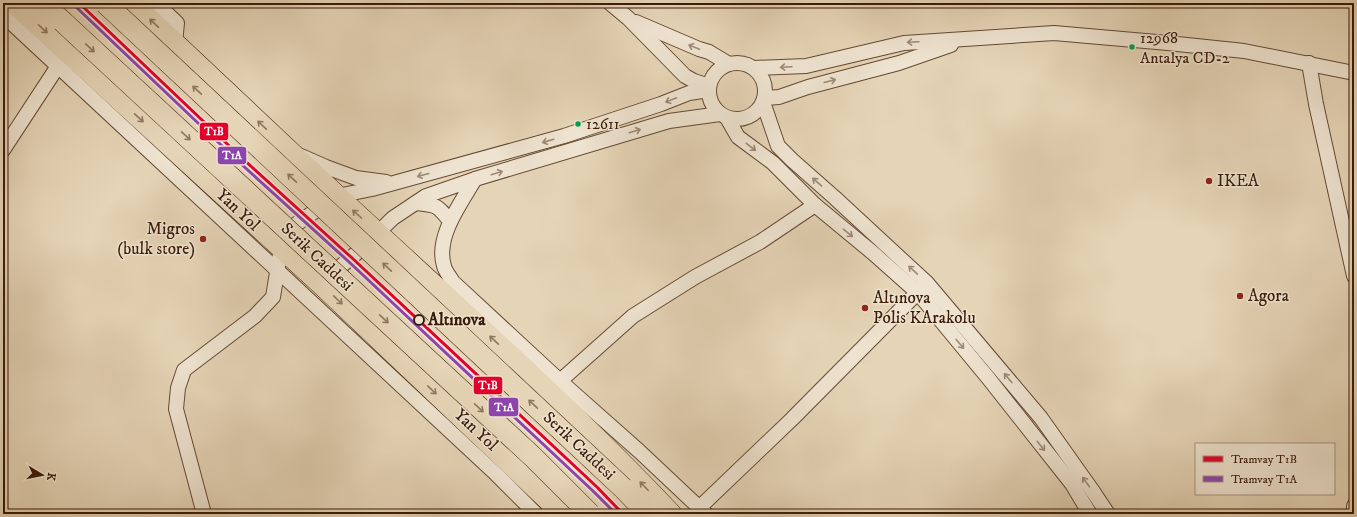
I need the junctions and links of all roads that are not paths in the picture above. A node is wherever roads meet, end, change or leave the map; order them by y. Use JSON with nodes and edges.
{"nodes":[{"id":1,"x":14,"y":3,"type":"edge"},
{"id":2,"x":42,"y":3,"type":"edge"},
{"id":3,"x":105,"y":3,"type":"edge"},
{"id":4,"x":132,"y":3,"type":"edge"},
{"id":5,"x":156,"y":3,"type":"edge"},
{"id":6,"x":610,"y":3,"type":"edge"},
{"id":7,"x":3,"y":15,"type":"edge"},
{"id":8,"x":628,"y":18,"type":"junction"},
{"id":9,"x":176,"y":33,"type":"junction"},
{"id":10,"x":966,"y":40,"type":"junction"},
{"id":11,"x":1309,"y":63,"type":"junction"},
{"id":12,"x":729,"y":64,"type":"junction"},
{"id":13,"x":58,"y":66,"type":"junction"},
{"id":14,"x":754,"y":68,"type":"junction"},
{"id":15,"x":1354,"y":73,"type":"edge"},
{"id":16,"x":97,"y":80,"type":"junction"},
{"id":17,"x":709,"y":88,"type":"junction"},
{"id":18,"x":764,"y":100,"type":"junction"},
{"id":19,"x":723,"y":116,"type":"junction"},
{"id":20,"x":3,"y":150,"type":"edge"},
{"id":21,"x":288,"y":150,"type":"junction"},
{"id":22,"x":475,"y":179,"type":"junction"},
{"id":23,"x":394,"y":183,"type":"junction"},
{"id":24,"x":337,"y":196,"type":"junction"},
{"id":25,"x":416,"y":203,"type":"junction"},
{"id":26,"x":815,"y":205,"type":"junction"},
{"id":27,"x":450,"y":221,"type":"junction"},
{"id":28,"x":378,"y":232,"type":"junction"},
{"id":29,"x":281,"y":248,"type":"junction"},
{"id":30,"x":277,"y":271,"type":"junction"},
{"id":31,"x":1354,"y":276,"type":"edge"},
{"id":32,"x":321,"y":284,"type":"junction"},
{"id":33,"x":923,"y":288,"type":"junction"},
{"id":34,"x":299,"y":292,"type":"junction"},
{"id":35,"x":273,"y":297,"type":"junction"},
{"id":36,"x":523,"y":367,"type":"junction"},
{"id":37,"x":560,"y":381,"type":"junction"},
{"id":38,"x":1354,"y":506,"type":"edge"},
{"id":39,"x":703,"y":511,"type":"edge"},
{"id":40,"x":1354,"y":513,"type":"edge"},
{"id":41,"x":204,"y":514,"type":"edge"},
{"id":42,"x":536,"y":514,"type":"edge"},
{"id":43,"x":564,"y":514,"type":"edge"},
{"id":44,"x":590,"y":514,"type":"edge"},
{"id":45,"x":648,"y":514,"type":"edge"},
{"id":46,"x":671,"y":514,"type":"edge"},
{"id":47,"x":1090,"y":514,"type":"edge"},
{"id":48,"x":1108,"y":514,"type":"edge"}],
"edges":[{"from":1,"to":16,"type":"highway","one_way":true},
{"from":2,"to":44,"type":"highway","name":"Serik Caddesi","one_way":true,"bridge":true},
{"from":45,"to":3,"type":"highway","name":"Serik Caddesi","one_way":true,"bridge":true},
{"from":9,"to":4,"type":"highway","one_way":true},
{"from":5,"to":9,"type":"street"},
{"from":6,"to":8,"type":"street"},
{"from":7,"to":13,"type":"street","name":"Yan Yol"},
{"from":12,"to":8,"type":"street","one_way":true},
{"from":8,"to":17,"type":"street"},
{"from":21,"to":9,"type":"highway","one_way":true},
{"from":10,"to":11,"type":"street"},
{"from":10,"to":14,"type":"street","one_way":true},
{"from":18,"to":10,"type":"street","one_way":true},
{"from":11,"to":15,"type":"street"},
{"from":11,"to":31,"type":"street"},
{"from":12,"to":14,"type":"street"},
{"from":12,"to":17,"type":"street"},
{"from":13,"to":16,"type":"street"},
{"from":13,"to":20,"type":"street"},
{"from":13,"to":30,"type":"street","name":"Yan Yol"},
{"from":14,"to":18,"type":"street"},
{"from":16,"to":29,"type":"highway","one_way":true},
{"from":17,"to":19,"type":"street"},
{"from":17,"to":23,"type":"street","one_way":true},
{"from":18,"to":19,"type":"street"},
{"from":33,"to":18,"type":"street","one_way":true},
{"from":22,"to":19,"type":"street","one_way":true},
{"from":19,"to":26,"type":"street","one_way":true},
{"from":21,"to":23,"type":"street"},
{"from":21,"to":24,"type":"highway"},
{"from":22,"to":25,"type":"street"},
{"from":22,"to":27,"type":"street"},
{"from":23,"to":24,"type":"street"},
{"from":28,"to":24,"type":"highway","one_way":true},
{"from":24,"to":29,"type":"street"},
{"from":25,"to":27,"type":"street"},
{"from":25,"to":28,"type":"street"},
{"from":26,"to":33,"type":"street","one_way":true},
{"from":26,"to":37,"type":"street"},
{"from":27,"to":37,"type":"street"},
{"from":28,"to":32,"type":"street"},
{"from":36,"to":28,"type":"highway","one_way":true},
{"from":29,"to":30,"type":"street"},
{"from":29,"to":32,"type":"highway"},
{"from":30,"to":34,"type":"street","name":"Yan Yol"},
{"from":30,"to":35,"type":"street"},
{"from":32,"to":34,"type":"street"},
{"from":32,"to":43,"type":"highway","one_way":true},
{"from":33,"to":39,"type":"street"},
{"from":33,"to":47,"type":"street","one_way":true},
{"from":48,"to":33,"type":"street","one_way":true},
{"from":34,"to":35,"type":"street"},
{"from":34,"to":42,"type":"street","name":"Yan Yol"},
{"from":35,"to":41,"type":"street"},
{"from":36,"to":37,"type":"street"},
{"from":46,"to":36,"type":"highway","one_way":true},
{"from":37,"to":39,"type":"street"},
{"from":38,"to":40,"type":"street"}]}
